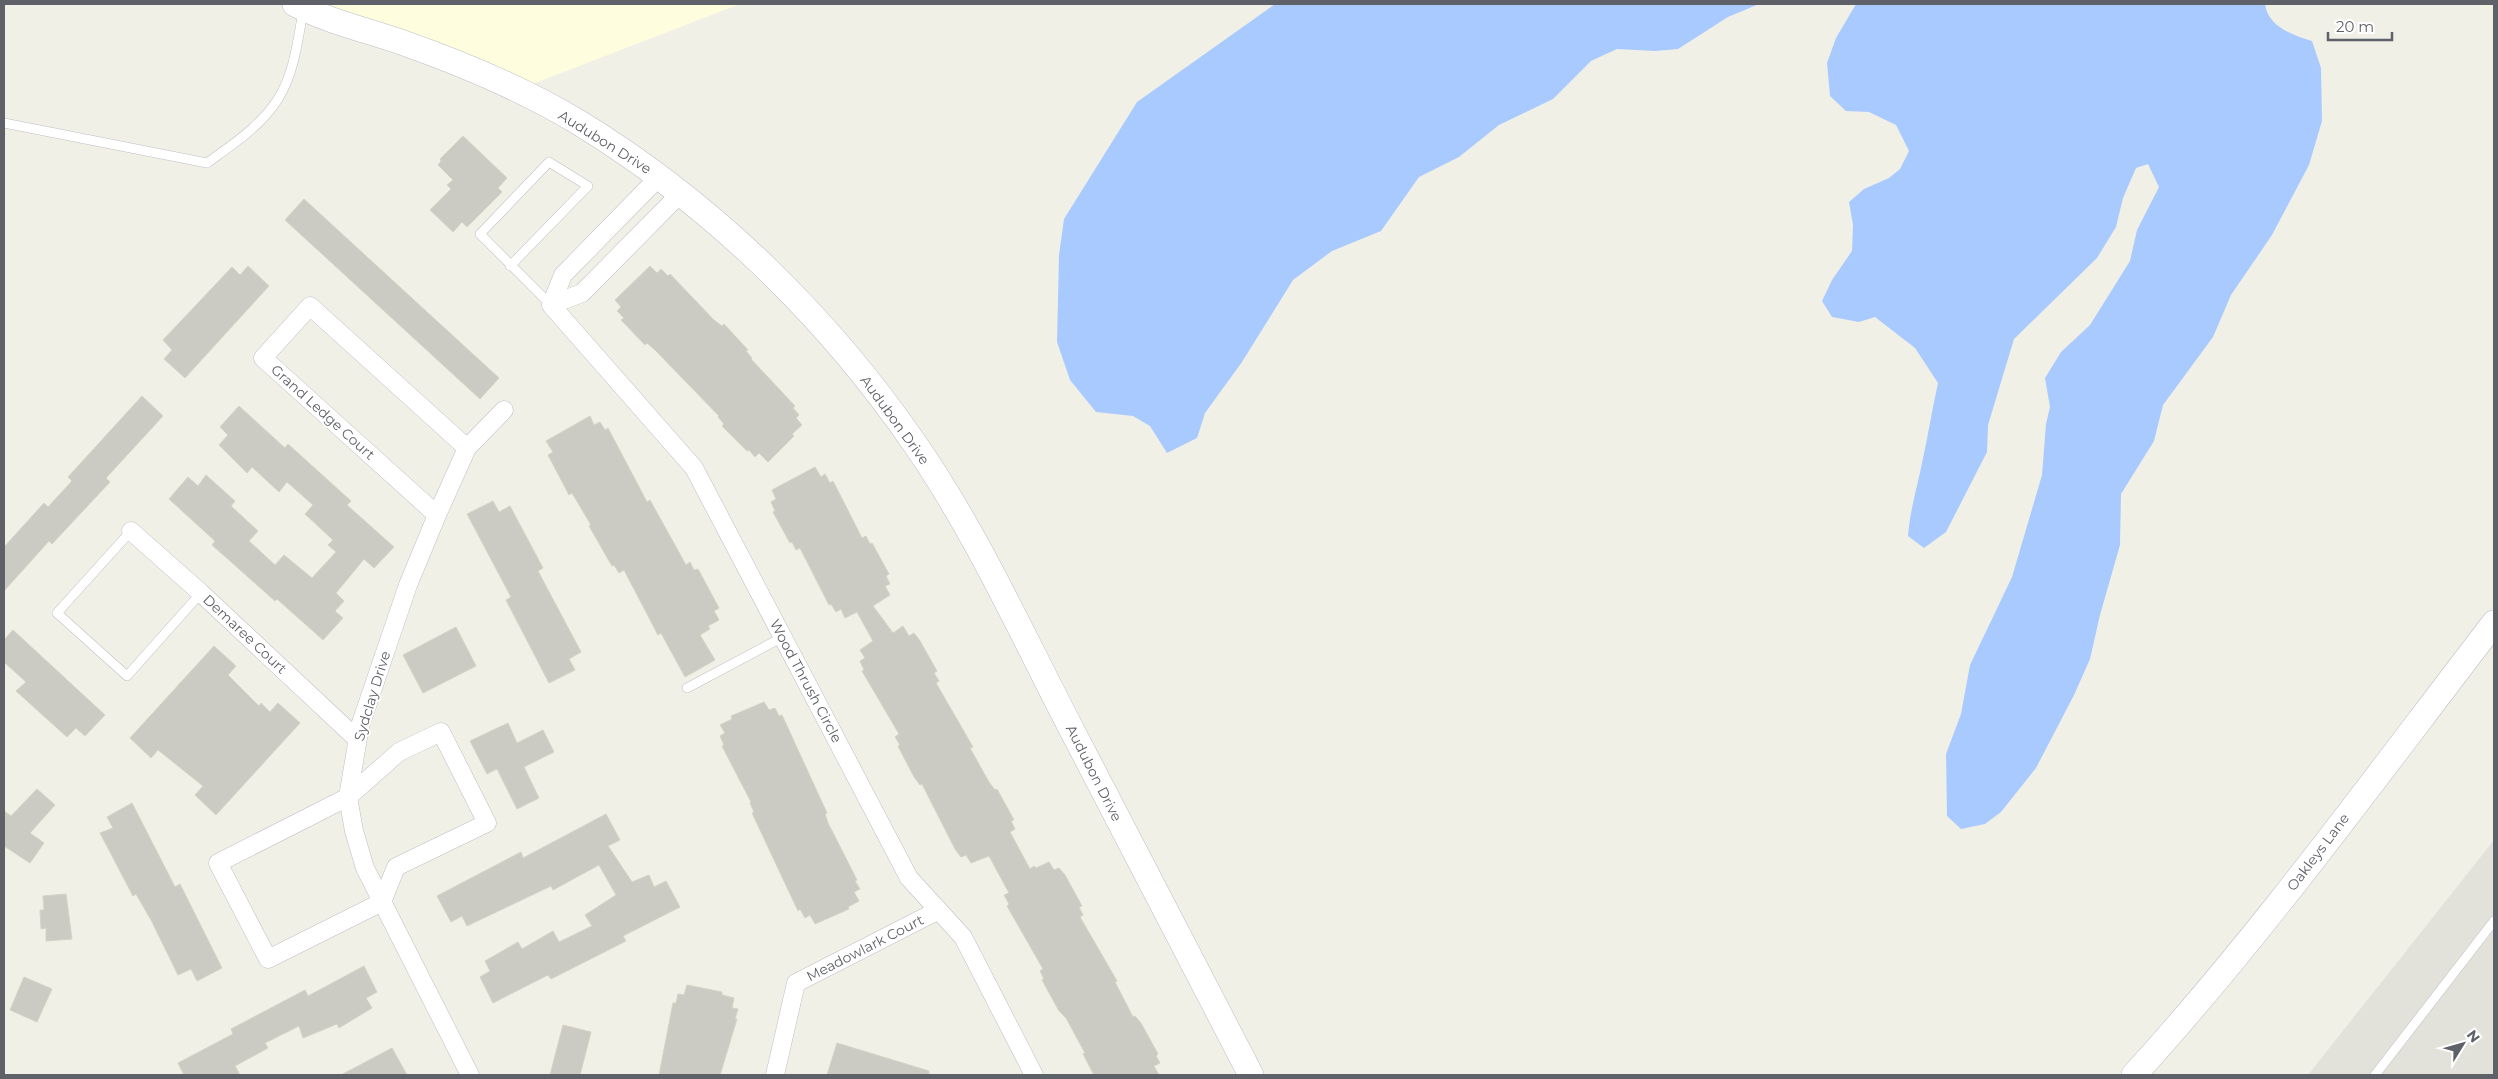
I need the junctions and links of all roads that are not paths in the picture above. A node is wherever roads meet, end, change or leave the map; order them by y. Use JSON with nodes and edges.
{"nodes":[{"id":1,"x":303,"y":5,"type":"edge"},
{"id":2,"x":4,"y":123,"type":"edge"},
{"id":3,"x":659,"y":177,"type":"junction"},
{"id":4,"x":679,"y":195,"type":"junction"},
{"id":5,"x":510,"y":266,"type":"junction"},
{"id":6,"x":551,"y":305,"type":"junction"},
{"id":7,"x":504,"y":410,"type":"dead end"},
{"id":8,"x":468,"y":448,"type":"junction"},
{"id":9,"x":437,"y":515,"type":"junction"},
{"id":10,"x":131,"y":532,"type":"joint"},
{"id":11,"x":201,"y":593,"type":"junction"},
{"id":12,"x":2494,"y":623,"type":"edge"},
{"id":13,"x":783,"y":637,"type":"junction"},
{"id":14,"x":687,"y":688,"type":"dead end"},
{"id":15,"x":357,"y":739,"type":"junction"},
{"id":16,"x":348,"y":797,"type":"junction"},
{"id":17,"x":382,"y":902,"type":"junction"},
{"id":18,"x":938,"y":911,"type":"junction"},
{"id":19,"x":2494,"y":921,"type":"edge"},
{"id":20,"x":1243,"y":1073,"type":"edge"},
{"id":21,"x":470,"y":1075,"type":"edge"},
{"id":22,"x":775,"y":1075,"type":"edge"},
{"id":23,"x":1034,"y":1075,"type":"edge"},
{"id":24,"x":2134,"y":1075,"type":"edge"},
{"id":25,"x":2376,"y":1075,"type":"edge"}],
"edges":[{"from":1,"to":2,"type":"lane"},
{"from":1,"to":3,"type":"street","name":"Audubon Drive"},
{"from":3,"to":4,"type":"street","name":"Audubon Drive"},
{"from":3,"to":6,"type":"street"},
{"from":4,"to":6,"type":"street"},
{"from":4,"to":20,"type":"street","name":"Audubon Drive"},
{"from":5,"to":5,"type":"lane"},
{"from":5,"to":6,"type":"lane"},
{"from":6,"to":13,"type":"street","name":"Wood Thrush Circle"},
{"from":7,"to":8,"type":"street","name":"Sydclay Drive"},
{"from":8,"to":9,"type":"street","name":"Sydclay Drive"},
{"from":8,"to":9,"type":"street","name":"Grand Ledge Court"},
{"from":9,"to":15,"type":"street","name":"Sydclay Drive"},
{"from":10,"to":11,"type":"street","name":"Demaree Court"},
{"from":10,"to":11,"type":"lane"},
{"from":11,"to":15,"type":"street","name":"Demaree Court"},
{"from":12,"to":24,"type":"street","name":"Oakleys Lane"},
{"from":13,"to":14,"type":"lane"},
{"from":13,"to":18,"type":"street","name":"Wood Thrush Circle"},
{"from":15,"to":16,"type":"street","name":"Sydclay Drive"},
{"from":16,"to":17,"type":"street","name":"Sydclay Drive"},
{"from":16,"to":17,"type":"street"},
{"from":16,"to":17,"type":"street"},
{"from":17,"to":21,"type":"street","name":"Sydclay Drive"},
{"from":18,"to":22,"type":"street","name":"Meadowlark Court"},
{"from":18,"to":23,"type":"street","name":"Wood Thrush Circle"},
{"from":19,"to":25,"type":"lane"}]}
